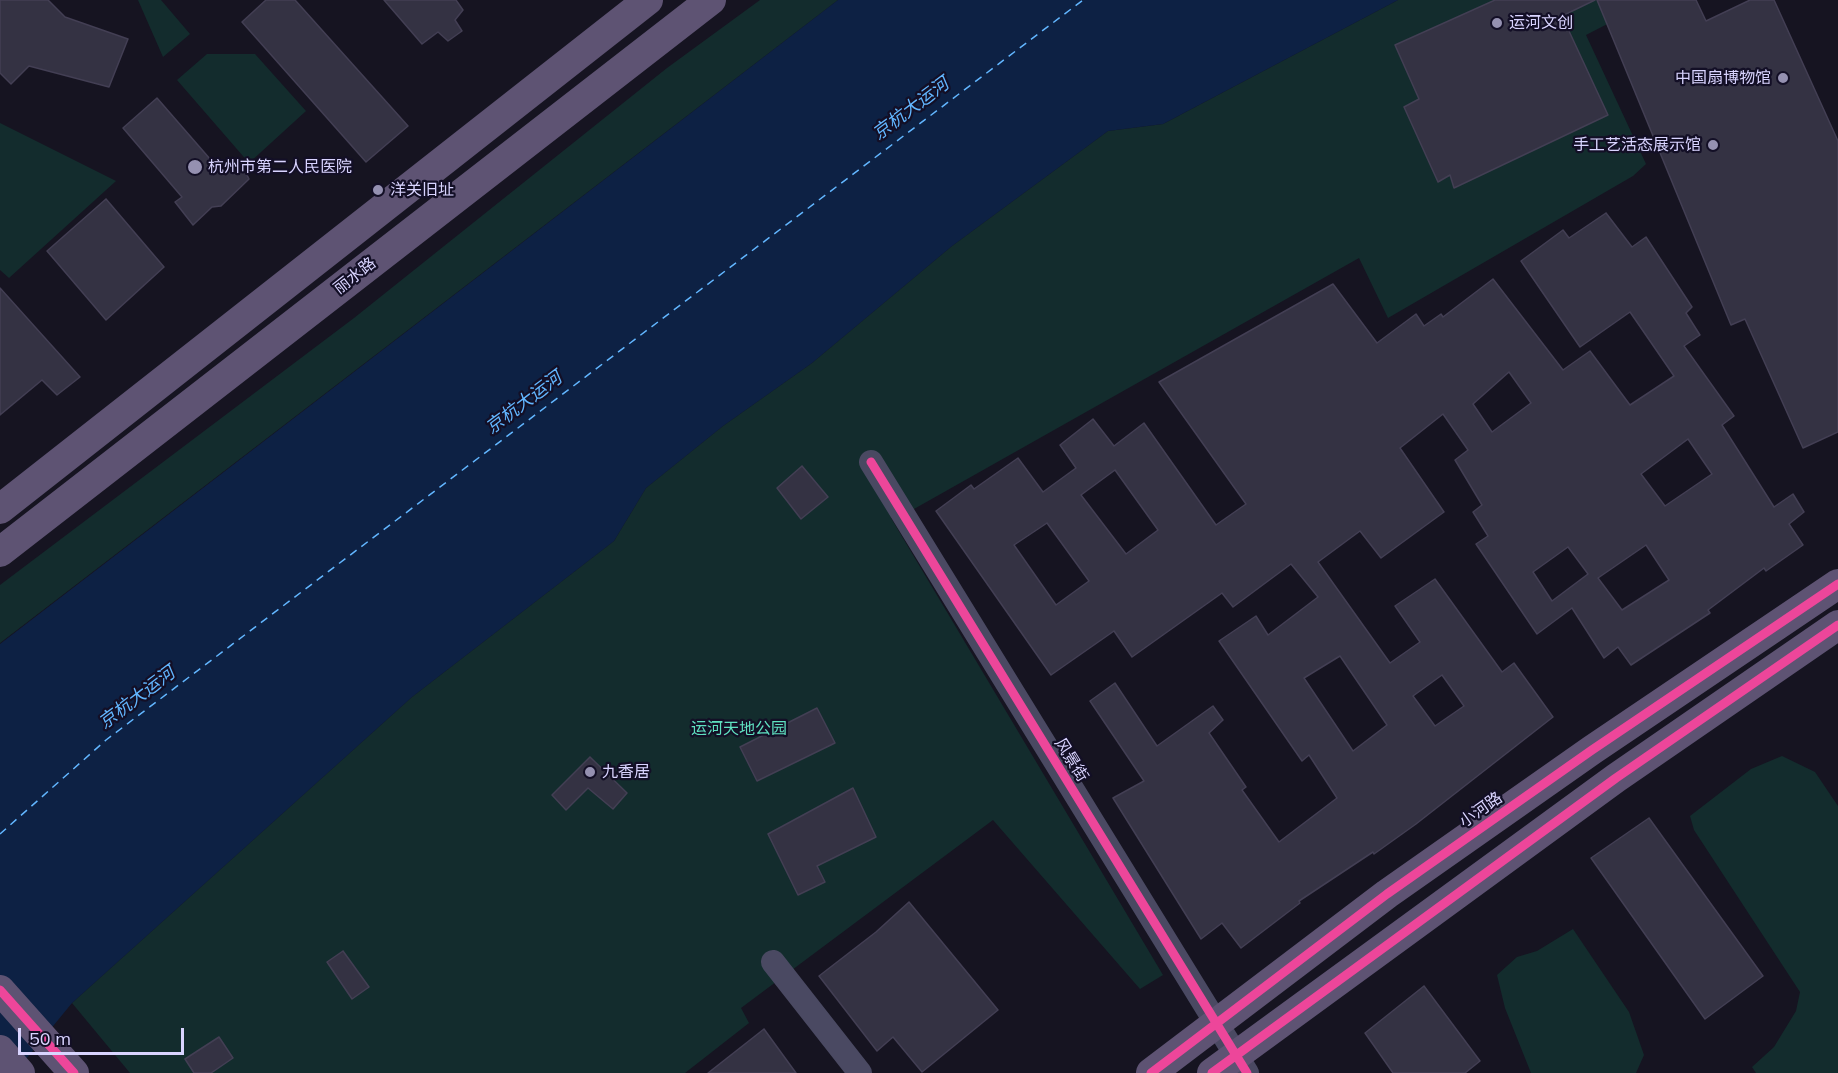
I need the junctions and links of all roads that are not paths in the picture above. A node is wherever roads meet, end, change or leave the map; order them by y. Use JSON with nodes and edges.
{"nodes":[{"id":1,"x":648,"y":0,"type":"edge"},
{"id":2,"x":711,"y":0,"type":"edge"},
{"id":3,"x":871,"y":462,"type":"dead end"},
{"id":4,"x":0,"y":509,"type":"edge"},
{"id":5,"x":0,"y":552,"type":"edge"},
{"id":6,"x":1838,"y":584,"type":"edge"},
{"id":7,"x":1838,"y":625,"type":"edge"},
{"id":8,"x":772,"y":962,"type":"dead end"},
{"id":9,"x":0,"y":990,"type":"edge"},
{"id":10,"x":1215,"y":1023,"type":"junction"},
{"id":11,"x":0,"y":1050,"type":"edge"},
{"id":12,"x":1241,"y":1064,"type":"edge"},
{"id":13,"x":20,"y":1073,"type":"edge"},
{"id":14,"x":74,"y":1073,"type":"edge"},
{"id":15,"x":860,"y":1073,"type":"edge"},
{"id":16,"x":1151,"y":1073,"type":"edge"},
{"id":17,"x":1212,"y":1073,"type":"edge"}],
"edges":[{"from":1,"to":4,"type":"main road"},
{"from":2,"to":5,"type":"main road","name":"丽水路"},
{"from":3,"to":10,"type":"street","name":"风景街"},
{"from":6,"to":10,"type":"main road","name":"小河路"},
{"from":7,"to":12,"type":"main road"},
{"from":8,"to":15,"type":"street"},
{"from":9,"to":14,"type":"main road"},
{"from":10,"to":12,"type":"street","name":"风景街"},
{"from":10,"to":16,"type":"main road","name":"小河路"},
{"from":11,"to":13,"type":"main road"},
{"from":12,"to":17,"type":"main road"}]}
